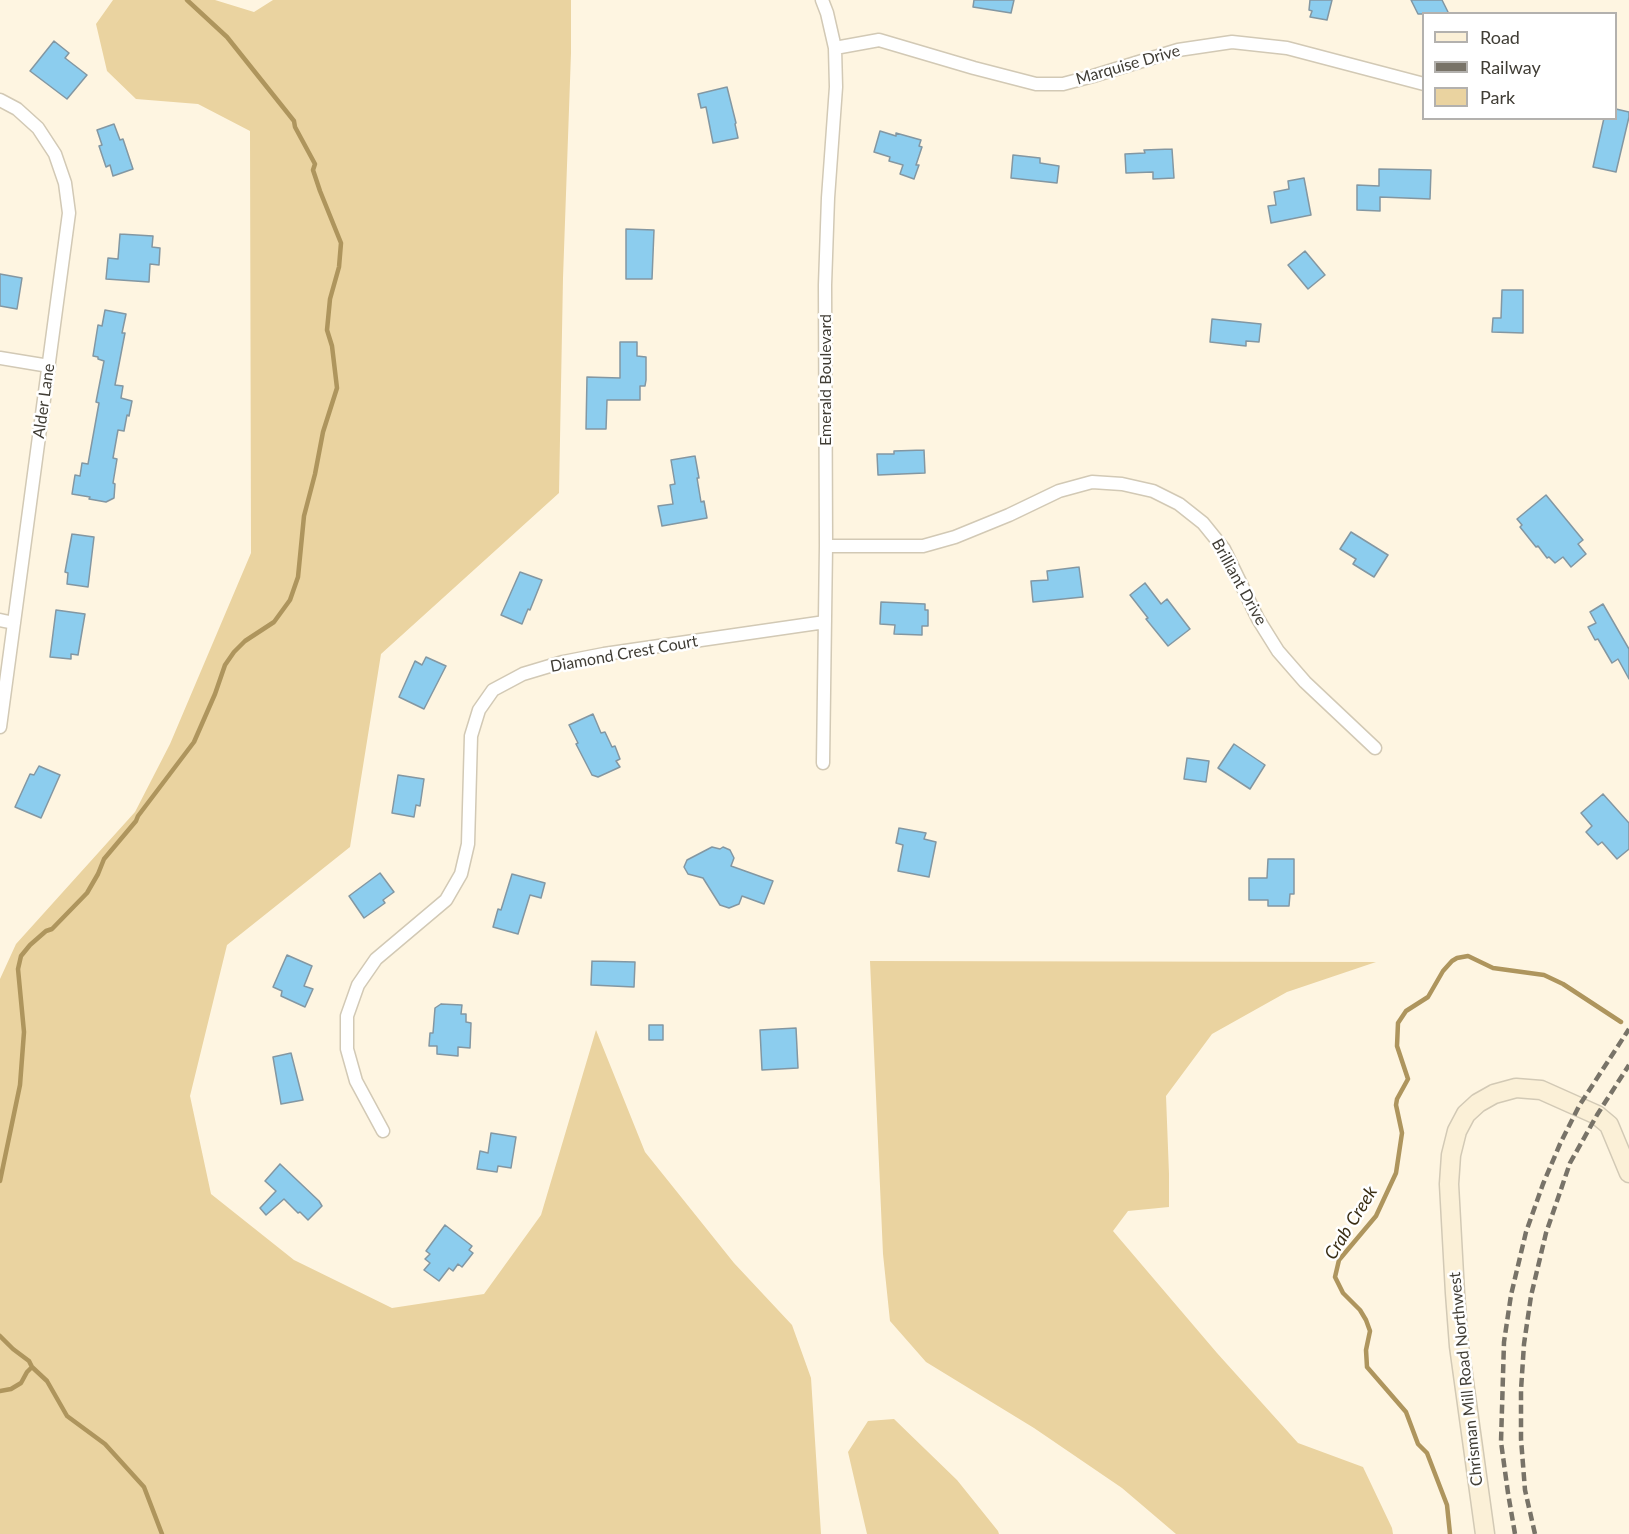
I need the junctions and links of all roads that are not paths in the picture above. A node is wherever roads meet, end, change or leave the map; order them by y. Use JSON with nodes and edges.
{"nodes":[{"id":1,"x":822,"y":0,"type":"edge"},
{"id":2,"x":835,"y":48,"type":"junction"},
{"id":3,"x":1422,"y":83,"type":"edge"},
{"id":4,"x":0,"y":100,"type":"edge"},
{"id":5,"x":0,"y":358,"type":"edge"},
{"id":6,"x":49,"y":366,"type":"junction"},
{"id":7,"x":826,"y":546,"type":"junction"},
{"id":8,"x":0,"y":620,"type":"edge"},
{"id":9,"x":14,"y":622,"type":"junction"},
{"id":10,"x":825,"y":622,"type":"junction"},
{"id":11,"x":0,"y":727,"type":"edge"},
{"id":12,"x":1375,"y":748,"type":"dead end"},
{"id":13,"x":823,"y":763,"type":"dead end"},
{"id":14,"x":383,"y":1131,"type":"dead end"},
{"id":15,"x":1629,"y":1173,"type":"edge"},
{"id":16,"x":1485,"y":1534,"type":"edge"}],
"edges":[{"from":1,"to":2,"type":"street","name":"Emerald Boulevard"},
{"from":2,"to":3,"type":"street","name":"Marquise Drive"},
{"from":2,"to":7,"type":"street","name":"Emerald Boulevard"},
{"from":4,"to":6,"type":"street","name":"Alder Lane"},
{"from":5,"to":6,"type":"street"},
{"from":6,"to":9,"type":"street","name":"Alder Lane"},
{"from":7,"to":10,"type":"street","name":"Emerald Boulevard"},
{"from":7,"to":12,"type":"street","name":"Brilliant Drive"},
{"from":8,"to":9,"type":"street"},
{"from":9,"to":11,"type":"street","name":"Alder Lane"},
{"from":10,"to":13,"type":"street","name":"Emerald Boulevard"},
{"from":10,"to":14,"type":"street","name":"Diamond Crest Court"},
{"from":15,"to":16,"type":"street","name":"Chrisman Mill Road Northwest"}]}
